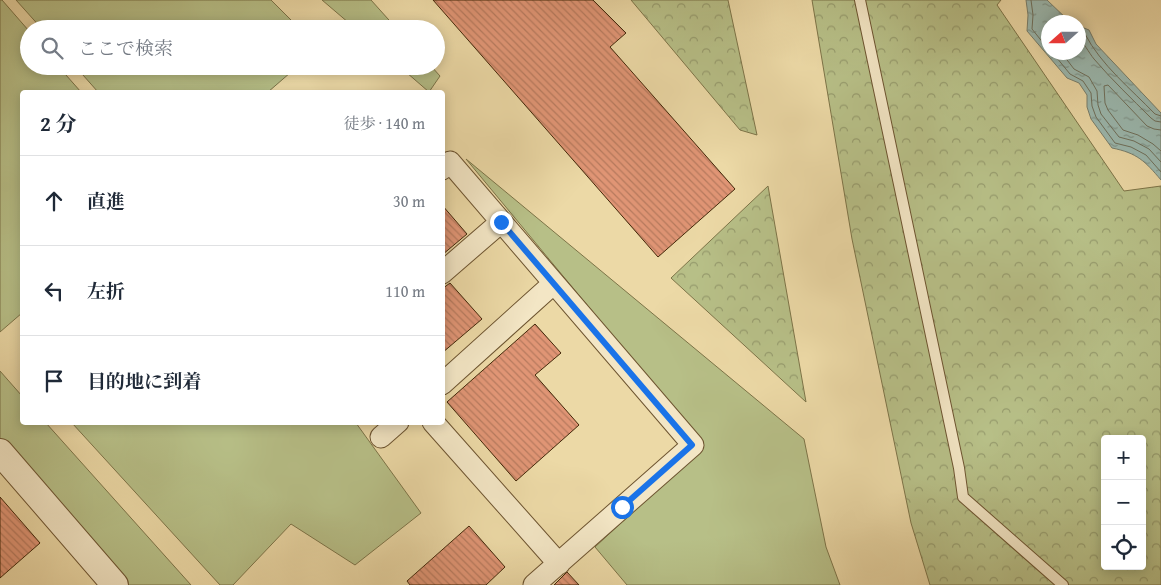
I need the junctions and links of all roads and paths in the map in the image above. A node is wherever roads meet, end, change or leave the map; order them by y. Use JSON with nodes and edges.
{"nodes":[{"id":1,"x":860,"y":0,"type":"edge"},
{"id":2,"x":445,"y":166,"type":"edge"},
{"id":3,"x":501,"y":222,"type":"junction"},
{"id":4,"x":445,"y":270,"type":"edge"},
{"id":5,"x":554,"y":283,"type":"junction"},
{"id":6,"x":445,"y":381,"type":"edge"},
{"id":7,"x":395,"y":425,"type":"edge"},
{"id":8,"x":436,"y":425,"type":"edge"},
{"id":9,"x":381,"y":437,"type":"dead end"},
{"id":10,"x":0,"y":452,"type":"edge"},
{"id":11,"x":559,"y":564,"type":"junction"},
{"id":12,"x":115,"y":585,"type":"edge"},
{"id":13,"x":534,"y":585,"type":"edge"},
{"id":14,"x":1062,"y":585,"type":"edge"}],
"edges":[{"from":1,"to":14,"type":"lane"},
{"from":2,"to":3,"type":"street"},
{"from":3,"to":4,"type":"street"},
{"from":3,"to":5,"type":"street"},
{"from":5,"to":6,"type":"street"},
{"from":5,"to":11,"type":"street"},
{"from":7,"to":9,"type":"street"},
{"from":8,"to":11,"type":"street"},
{"from":10,"to":12,"type":"street"},
{"from":11,"to":13,"type":"street"}]}
